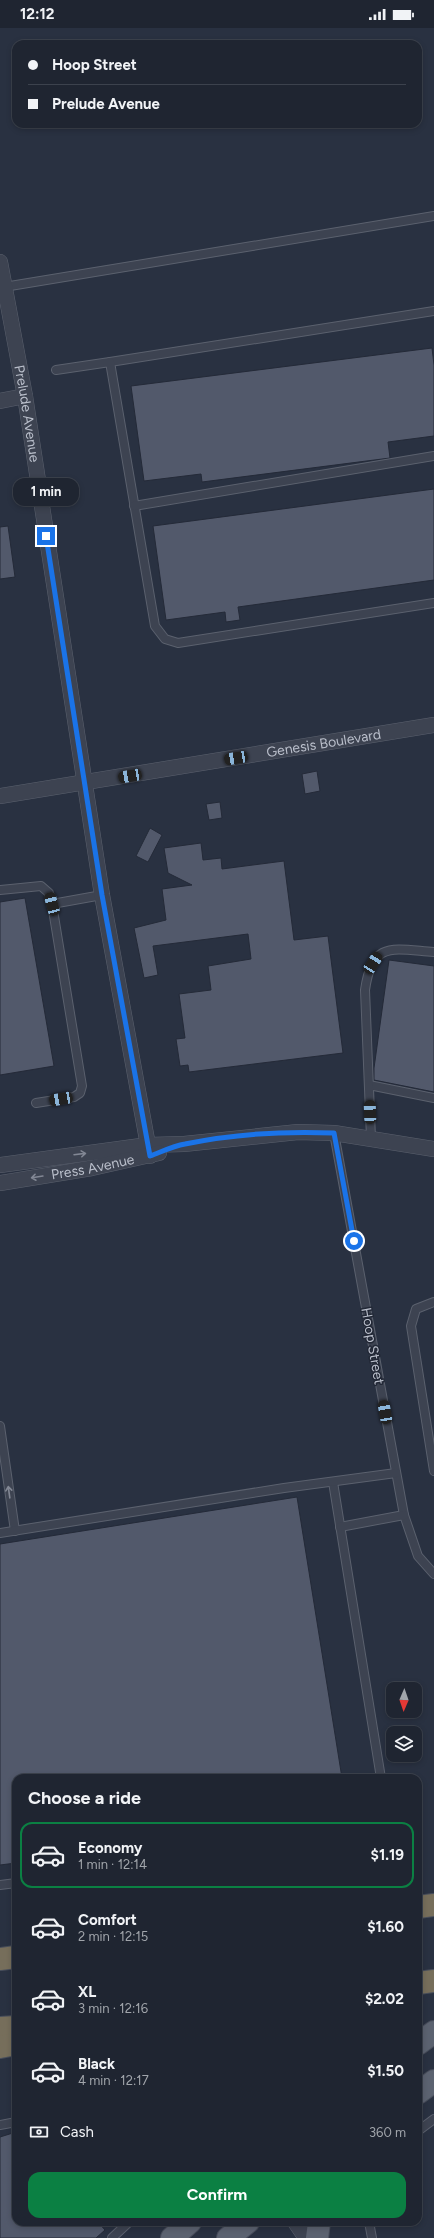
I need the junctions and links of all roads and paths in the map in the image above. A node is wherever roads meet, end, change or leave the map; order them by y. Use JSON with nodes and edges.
{"nodes":[{"id":1,"x":434,"y":216,"type":"edge"},
{"id":2,"x":0,"y":262,"type":"edge"},
{"id":3,"x":4,"y":287,"type":"junction"},
{"id":4,"x":434,"y":311,"type":"edge"},
{"id":5,"x":110,"y":362,"type":"junction"},
{"id":6,"x":56,"y":370,"type":"dead end"},
{"id":7,"x":25,"y":396,"type":"junction"},
{"id":8,"x":0,"y":400,"type":"edge"},
{"id":9,"x":434,"y":456,"type":"edge"},
{"id":10,"x":134,"y":506,"type":"junction"},
{"id":11,"x":434,"y":603,"type":"edge"},
{"id":12,"x":434,"y":725,"type":"edge"},
{"id":13,"x":84,"y":783,"type":"junction"},
{"id":14,"x":0,"y":796,"type":"edge"},
{"id":15,"x":0,"y":890,"type":"edge"},
{"id":16,"x":102,"y":895,"type":"junction"},
{"id":17,"x":52,"y":904,"type":"junction"},
{"id":18,"x":434,"y":952,"type":"edge"},
{"id":19,"x":369,"y":1085,"type":"junction"},
{"id":20,"x":434,"y":1098,"type":"edge"},
{"id":21,"x":36,"y":1103,"type":"dead end"},
{"id":22,"x":334,"y":1133,"type":"junction"},
{"id":23,"x":371,"y":1138,"type":"junction"},
{"id":24,"x":434,"y":1149,"type":"edge"},
{"id":25,"x":149,"y":1151,"type":"junction"},
{"id":26,"x":15,"y":1162,"type":"junction"},
{"id":27,"x":0,"y":1165,"type":"edge"},
{"id":28,"x":17,"y":1180,"type":"junction"},
{"id":29,"x":0,"y":1183,"type":"edge"},
{"id":30,"x":434,"y":1302,"type":"edge"},
{"id":31,"x":0,"y":1426,"type":"edge"},
{"id":32,"x":434,"y":1471,"type":"edge"},
{"id":33,"x":396,"y":1474,"type":"junction"},
{"id":34,"x":333,"y":1482,"type":"junction"},
{"id":35,"x":404,"y":1515,"type":"junction"},
{"id":36,"x":340,"y":1527,"type":"junction"},
{"id":37,"x":15,"y":1531,"type":"junction"},
{"id":38,"x":0,"y":1533,"type":"edge"},
{"id":39,"x":434,"y":1574,"type":"edge"},
{"id":40,"x":380,"y":1774,"type":"edge"},
{"id":41,"x":12,"y":1884,"type":"edge"},
{"id":42,"x":0,"y":1885,"type":"edge"},
{"id":43,"x":434,"y":1905,"type":"edge"},
{"id":44,"x":422,"y":1906,"type":"edge"},
{"id":45,"x":12,"y":1958,"type":"edge"},
{"id":46,"x":0,"y":1959,"type":"edge"},
{"id":47,"x":434,"y":1981,"type":"edge"},
{"id":48,"x":422,"y":1982,"type":"edge"},
{"id":49,"x":12,"y":2027,"type":"edge"},
{"id":50,"x":0,"y":2028,"type":"edge"},
{"id":51,"x":434,"y":2032,"type":"edge"},
{"id":52,"x":422,"y":2041,"type":"edge"},
{"id":53,"x":12,"y":2045,"type":"edge"},
{"id":54,"x":0,"y":2047,"type":"edge"},
{"id":55,"x":434,"y":2081,"type":"edge"},
{"id":56,"x":422,"y":2090,"type":"edge"},
{"id":57,"x":434,"y":2119,"type":"edge"},
{"id":58,"x":12,"y":2123,"type":"edge"},
{"id":59,"x":0,"y":2125,"type":"edge"},
{"id":60,"x":422,"y":2128,"type":"edge"},
{"id":61,"x":124,"y":2226,"type":"edge"},
{"id":62,"x":186,"y":2226,"type":"edge"},
{"id":63,"x":243,"y":2226,"type":"edge"},
{"id":64,"x":298,"y":2226,"type":"edge"},
{"id":65,"x":318,"y":2226,"type":"edge"},
{"id":66,"x":369,"y":2226,"type":"edge"},
{"id":67,"x":112,"y":2238,"type":"edge"},
{"id":68,"x":172,"y":2238,"type":"edge"},
{"id":69,"x":228,"y":2238,"type":"edge"},
{"id":70,"x":306,"y":2238,"type":"edge"},
{"id":71,"x":317,"y":2238,"type":"edge"},
{"id":72,"x":372,"y":2238,"type":"edge"}],
"edges":[{"from":1,"to":3,"type":"lane"},
{"from":2,"to":3,"type":"street","name":"Prelude Avenue"},
{"from":3,"to":7,"type":"street","name":"Prelude Avenue"},
{"from":4,"to":5,"type":"lane"},
{"from":5,"to":6,"type":"lane"},
{"from":5,"to":10,"type":"lane"},
{"from":7,"to":8,"type":"street"},
{"from":7,"to":13,"type":"street","name":"Prelude Avenue"},
{"from":9,"to":10,"type":"lane"},
{"from":10,"to":11,"type":"lane"},
{"from":12,"to":13,"type":"street","name":"Genesis Boulevard"},
{"from":13,"to":14,"type":"street","name":"Genesis Boulevard"},
{"from":13,"to":16,"type":"street","name":"Prelude Avenue"},
{"from":15,"to":17,"type":"lane"},
{"from":16,"to":17,"type":"lane"},
{"from":16,"to":25,"type":"street","name":"Prelude Avenue"},
{"from":17,"to":21,"type":"lane"},
{"from":18,"to":19,"type":"lane"},
{"from":19,"to":20,"type":"lane"},
{"from":19,"to":23,"type":"lane"},
{"from":22,"to":23,"type":"street","name":"Press Avenue"},
{"from":22,"to":25,"type":"street","name":"Press Avenue"},
{"from":22,"to":33,"type":"lane","name":"Hoop Street"},
{"from":23,"to":24,"type":"street","name":"Press Avenue"},
{"from":26,"to":25,"type":"street","name":"Press Avenue","one_way":true},
{"from":25,"to":28,"type":"street","name":"Press Avenue","one_way":true},
{"from":26,"to":27,"type":"street","name":"Press Avenue"},
{"from":26,"to":28,"type":"street"},
{"from":28,"to":29,"type":"street","name":"Press Avenue"},
{"from":30,"to":32,"type":"lane"},
{"from":37,"to":31,"type":"lane","one_way":true},
{"from":33,"to":34,"type":"lane"},
{"from":33,"to":35,"type":"lane","name":"Hoop Street"},
{"from":34,"to":36,"type":"lane"},
{"from":34,"to":37,"type":"lane"},
{"from":35,"to":36,"type":"lane"},
{"from":35,"to":39,"type":"lane","name":"Hoop Street"},
{"from":36,"to":40,"type":"lane"},
{"from":37,"to":38,"type":"lane"},
{"from":41,"to":42,"type":"lane"},
{"from":43,"to":44,"type":"highway"},
{"from":45,"to":46,"type":"highway"},
{"from":47,"to":48,"type":"highway"},
{"from":49,"to":50,"type":"highway"},
{"from":51,"to":52,"type":"main road"},
{"from":53,"to":54,"type":"highway"},
{"from":55,"to":56,"type":"main road"},
{"from":57,"to":60,"type":"lane"},
{"from":58,"to":59,"type":"lane"},
{"from":61,"to":67,"type":"lane"},
{"from":62,"to":68,"type":"main road"},
{"from":63,"to":69,"type":"main road"},
{"from":64,"to":70,"type":"street"},
{"from":65,"to":71,"type":"main road"},
{"from":66,"to":72,"type":"lane"}]}
